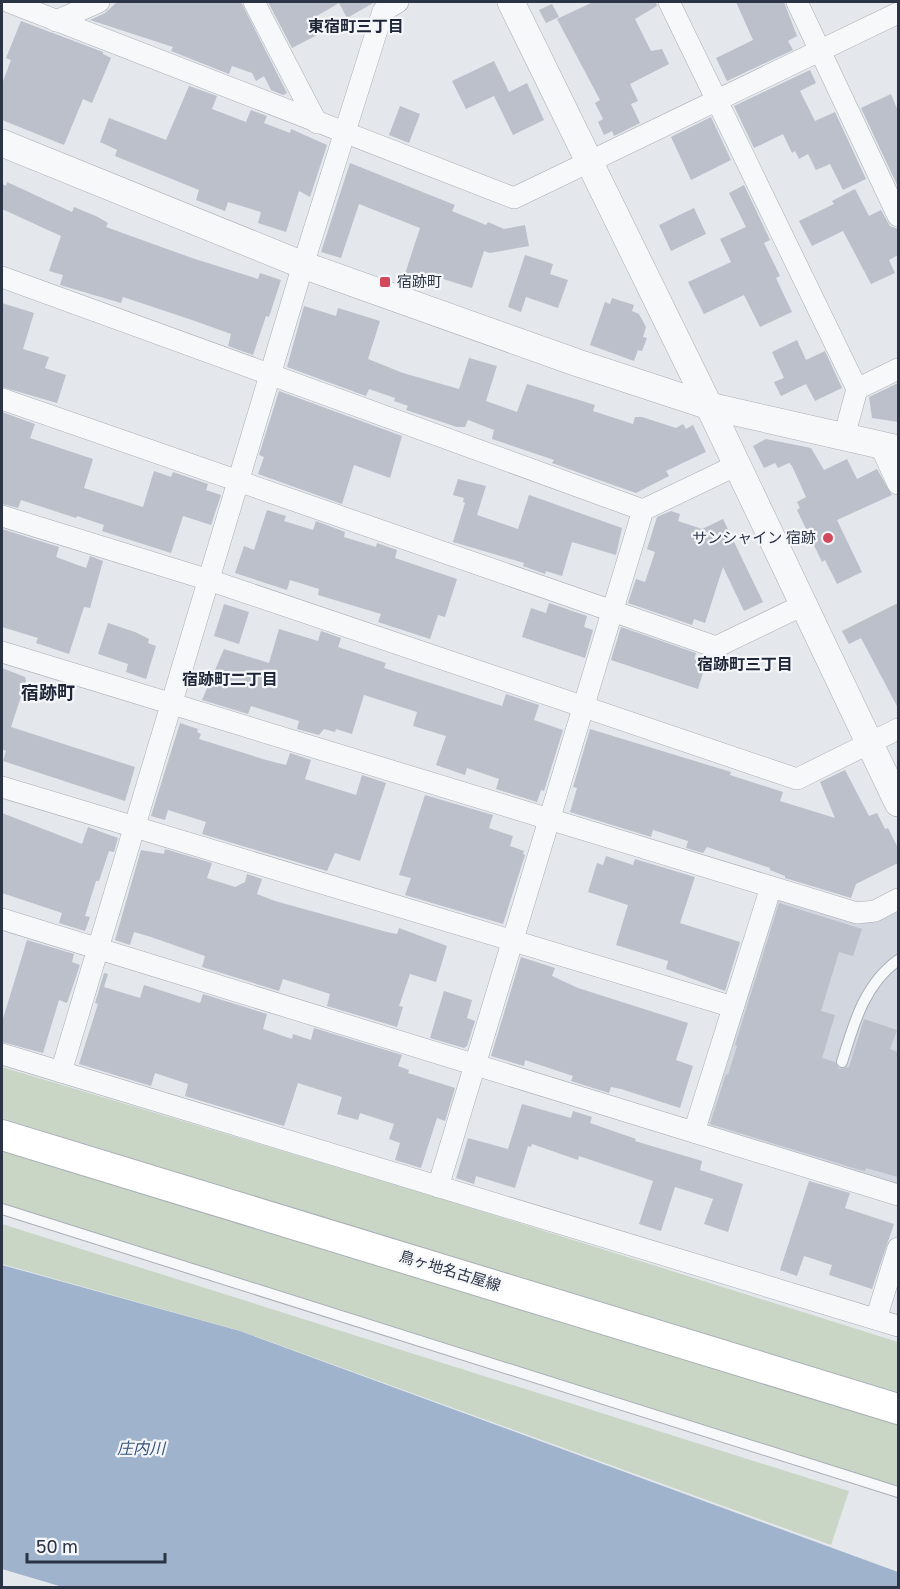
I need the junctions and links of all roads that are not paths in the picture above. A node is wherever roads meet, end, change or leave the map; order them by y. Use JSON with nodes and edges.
{"nodes":[{"id":1,"x":9,"y":2,"type":"edge"},
{"id":2,"x":99,"y":2,"type":"edge"},
{"id":3,"x":254,"y":2,"type":"edge"},
{"id":4,"x":511,"y":2,"type":"edge"},
{"id":5,"x":669,"y":2,"type":"edge"},
{"id":6,"x":797,"y":2,"type":"edge"},
{"id":7,"x":385,"y":5,"type":"edge"},
{"id":8,"x":898,"y":12,"type":"edge"},
{"id":9,"x":56,"y":21,"type":"junction"},
{"id":10,"x":820,"y":50,"type":"junction"},
{"id":11,"x":717,"y":100,"type":"junction"},
{"id":12,"x":317,"y":123,"type":"junction"},
{"id":13,"x":345,"y":134,"type":"junction"},
{"id":14,"x":2,"y":143,"type":"edge"},
{"id":15,"x":590,"y":161,"type":"junction"},
{"id":16,"x":898,"y":216,"type":"edge"},
{"id":17,"x":303,"y":265,"type":"junction"},
{"id":18,"x":2,"y":278,"type":"edge"},
{"id":19,"x":898,"y":369,"type":"edge"},
{"id":20,"x":270,"y":377,"type":"junction"},
{"id":21,"x":857,"y":388,"type":"junction"},
{"id":22,"x":2,"y":399,"type":"edge"},
{"id":23,"x":709,"y":406,"type":"junction"},
{"id":24,"x":844,"y":437,"type":"junction"},
{"id":25,"x":889,"y":447,"type":"edge"},
{"id":26,"x":736,"y":465,"type":"junction"},
{"id":27,"x":238,"y":481,"type":"junction"},
{"id":28,"x":898,"y":484,"type":"edge"},
{"id":29,"x":643,"y":510,"type":"junction"},
{"id":30,"x":2,"y":516,"type":"edge"},
{"id":31,"x":209,"y":580,"type":"junction"},
{"id":32,"x":803,"y":605,"type":"junction"},
{"id":33,"x":613,"y":609,"type":"junction"},
{"id":34,"x":2,"y":652,"type":"edge"},
{"id":35,"x":172,"y":704,"type":"junction"},
{"id":36,"x":584,"y":707,"type":"junction"},
{"id":37,"x":898,"y":729,"type":"edge"},
{"id":38,"x":869,"y":743,"type":"junction"},
{"id":39,"x":2,"y":787,"type":"edge"},
{"id":40,"x":898,"y":803,"type":"edge"},
{"id":41,"x":550,"y":819,"type":"junction"},
{"id":42,"x":134,"y":827,"type":"junction"},
{"id":43,"x":771,"y":887,"type":"junction"},
{"id":44,"x":898,"y":899,"type":"edge"},
{"id":45,"x":2,"y":919,"type":"edge"},
{"id":46,"x":512,"y":942,"type":"junction"},
{"id":47,"x":98,"y":949,"type":"junction"},
{"id":48,"x":898,"y":960,"type":"edge"},
{"id":49,"x":733,"y":1007,"type":"junction"},
{"id":50,"x":2,"y":1054,"type":"edge"},
{"id":51,"x":842,"y":1062,"type":"dead end"},
{"id":52,"x":476,"y":1064,"type":"junction"},
{"id":53,"x":61,"y":1072,"type":"junction"},
{"id":54,"x":694,"y":1132,"type":"junction"},
{"id":55,"x":2,"y":1134,"type":"edge"},
{"id":56,"x":438,"y":1187,"type":"junction"},
{"id":57,"x":898,"y":1196,"type":"edge"},
{"id":58,"x":2,"y":1209,"type":"edge"},
{"id":59,"x":898,"y":1248,"type":"edge"},
{"id":60,"x":876,"y":1319,"type":"junction"},
{"id":61,"x":898,"y":1326,"type":"edge"},
{"id":62,"x":898,"y":1409,"type":"edge"},
{"id":63,"x":898,"y":1492,"type":"edge"}],
"edges":[{"from":1,"to":9,"type":"street"},
{"from":2,"to":9,"type":"street"},
{"from":3,"to":12,"type":"street"},
{"from":4,"to":15,"type":"street"},
{"from":5,"to":11,"type":"street"},
{"from":6,"to":10,"type":"street"},
{"from":7,"to":13,"type":"street"},
{"from":8,"to":10,"type":"street"},
{"from":9,"to":12,"type":"street"},
{"from":10,"to":11,"type":"street"},
{"from":10,"to":16,"type":"street"},
{"from":11,"to":15,"type":"street"},
{"from":11,"to":21,"type":"street"},
{"from":12,"to":13,"type":"street"},
{"from":13,"to":15,"type":"street"},
{"from":13,"to":17,"type":"street"},
{"from":14,"to":17,"type":"street"},
{"from":15,"to":23,"type":"street"},
{"from":17,"to":20,"type":"street"},
{"from":17,"to":23,"type":"street"},
{"from":18,"to":20,"type":"street"},
{"from":19,"to":21,"type":"street"},
{"from":20,"to":27,"type":"street"},
{"from":20,"to":29,"type":"street"},
{"from":21,"to":24,"type":"street"},
{"from":22,"to":27,"type":"street"},
{"from":23,"to":24,"type":"street"},
{"from":23,"to":26,"type":"street"},
{"from":24,"to":25,"type":"street"},
{"from":25,"to":28,"type":"street"},
{"from":26,"to":29,"type":"street"},
{"from":26,"to":32,"type":"street"},
{"from":27,"to":31,"type":"street"},
{"from":27,"to":33,"type":"street"},
{"from":29,"to":33,"type":"street"},
{"from":30,"to":31,"type":"street"},
{"from":31,"to":35,"type":"street"},
{"from":31,"to":36,"type":"street"},
{"from":32,"to":33,"type":"street"},
{"from":32,"to":38,"type":"street"},
{"from":33,"to":36,"type":"street"},
{"from":34,"to":35,"type":"street"},
{"from":35,"to":41,"type":"street"},
{"from":35,"to":42,"type":"street"},
{"from":36,"to":38,"type":"street"},
{"from":36,"to":41,"type":"street"},
{"from":37,"to":38,"type":"street"},
{"from":38,"to":40,"type":"street"},
{"from":39,"to":42,"type":"street"},
{"from":41,"to":43,"type":"street"},
{"from":41,"to":46,"type":"street"},
{"from":42,"to":46,"type":"street"},
{"from":42,"to":47,"type":"street"},
{"from":43,"to":44,"type":"street"},
{"from":43,"to":49,"type":"street"},
{"from":45,"to":47,"type":"street"},
{"from":46,"to":49,"type":"street"},
{"from":46,"to":52,"type":"street"},
{"from":47,"to":52,"type":"street"},
{"from":47,"to":53,"type":"street"},
{"from":48,"to":51,"type":"lane"},
{"from":49,"to":54,"type":"street"},
{"from":50,"to":53,"type":"street"},
{"from":52,"to":54,"type":"street"},
{"from":52,"to":56,"type":"street"},
{"from":53,"to":56,"type":"street"},
{"from":54,"to":57,"type":"street"},
{"from":55,"to":62,"type":"main road","name":"鳥ヶ地名古屋線"},
{"from":56,"to":60,"type":"street"},
{"from":58,"to":63,"type":"lane"},
{"from":59,"to":60,"type":"street"},
{"from":60,"to":61,"type":"street"}]}
